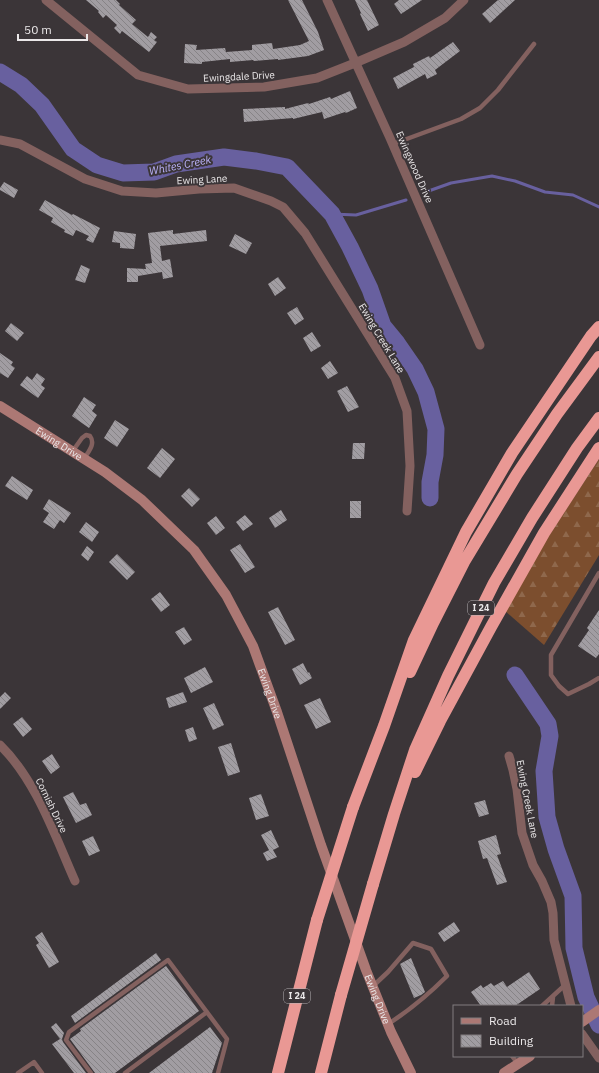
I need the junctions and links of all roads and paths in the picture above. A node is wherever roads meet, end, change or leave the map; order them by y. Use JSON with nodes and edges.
{"nodes":[{"id":1,"x":46,"y":0,"type":"edge"},
{"id":2,"x":326,"y":0,"type":"edge"},
{"id":3,"x":464,"y":0,"type":"edge"},
{"id":4,"x":534,"y":44,"type":"dead end"},
{"id":5,"x":355,"y":64,"type":"junction"},
{"id":6,"x":0,"y":140,"type":"edge"},
{"id":7,"x":393,"y":144,"type":"junction"},
{"id":8,"x":271,"y":201,"type":"joint"},
{"id":9,"x":599,"y":324,"type":"edge"},
{"id":10,"x":595,"y":332,"type":"edge"},
{"id":11,"x":480,"y":345,"type":"dead end"},
{"id":12,"x":599,"y":357,"type":"edge"},
{"id":13,"x":0,"y":406,"type":"edge"},
{"id":14,"x":599,"y":418,"type":"edge"},
{"id":15,"x":599,"y":448,"type":"edge"},
{"id":16,"x":72,"y":452,"type":"junction"},
{"id":17,"x":84,"y":459,"type":"junction"},
{"id":18,"x":407,"y":511,"type":"dead end"},
{"id":19,"x":599,"y":573,"type":"edge"},
{"id":20,"x":599,"y":678,"type":"edge"},
{"id":21,"x":384,"y":726,"type":"junction"},
{"id":22,"x":0,"y":745,"type":"edge"},
{"id":23,"x":509,"y":756,"type":"dead end"},
{"id":24,"x":394,"y":814,"type":"junction"},
{"id":25,"x":75,"y":881,"type":"dead end"},
{"id":26,"x":565,"y":985,"type":"junction"},
{"id":27,"x":372,"y":987,"type":"junction"},
{"id":28,"x":553,"y":996,"type":"junction"},
{"id":29,"x":543,"y":1005,"type":"edge"},
{"id":30,"x":552,"y":1005,"type":"edge"},
{"id":31,"x":571,"y":1005,"type":"edge"},
{"id":32,"x":599,"y":1010,"type":"edge"},
{"id":33,"x":207,"y":1012,"type":"junction"},
{"id":34,"x":583,"y":1022,"type":"edge"},
{"id":35,"x":388,"y":1024,"type":"junction"},
{"id":36,"x":583,"y":1035,"type":"edge"},
{"id":37,"x":526,"y":1057,"type":"edge"},
{"id":38,"x":599,"y":1058,"type":"edge"},
{"id":39,"x":515,"y":1060,"type":"edge"},
{"id":40,"x":18,"y":1073,"type":"edge"},
{"id":41,"x":42,"y":1073,"type":"edge"},
{"id":42,"x":91,"y":1073,"type":"edge"},
{"id":43,"x":125,"y":1073,"type":"edge"},
{"id":44,"x":218,"y":1073,"type":"edge"},
{"id":45,"x":278,"y":1073,"type":"edge"},
{"id":46,"x":320,"y":1073,"type":"edge"},
{"id":47,"x":412,"y":1073,"type":"edge"},
{"id":48,"x":504,"y":1073,"type":"edge"}],
"edges":[{"from":1,"to":5,"type":"street","name":"Ewingdale Drive"},
{"from":2,"to":5,"type":"street","name":"Ewingwood Drive"},
{"from":3,"to":5,"type":"street","name":"Ewingdale Drive"},
{"from":4,"to":7,"type":"lane"},
{"from":5,"to":7,"type":"street","name":"Ewingwood Drive"},
{"from":6,"to":8,"type":"street","name":"Ewing Lane"},
{"from":7,"to":11,"type":"street","name":"Ewingwood Drive"},
{"from":8,"to":18,"type":"street","name":"Ewing Creek Lane"},
{"from":9,"to":10,"type":"highway"},
{"from":10,"to":21,"type":"highway"},
{"from":12,"to":21,"type":"highway","number":"I 24"},
{"from":13,"to":16,"type":"street","name":"Ewing Drive"},
{"from":14,"to":24,"type":"highway","number":"I 24"},
{"from":15,"to":24,"type":"highway"},
{"from":16,"to":17,"type":"street","name":"Ewing Drive"},
{"from":16,"to":17,"type":"lane"},
{"from":17,"to":27,"type":"street","name":"Ewing Drive"},
{"from":19,"to":20,"type":"lane"},
{"from":21,"to":45,"type":"highway","number":"I 24","bridge":true},
{"from":22,"to":25,"type":"street","name":"Cornish Drive"},
{"from":23,"to":26,"type":"street","name":"Ewing Creek Lane"},
{"from":24,"to":46,"type":"highway","number":"I 24","bridge":true},
{"from":26,"to":28,"type":"lane"},
{"from":26,"to":31,"type":"street","name":"Ewing Creek Lane"},
{"from":27,"to":35,"type":"street","name":"Ewing Drive"},
{"from":27,"to":35,"type":"lane"},
{"from":28,"to":29,"type":"lane"},
{"from":28,"to":30,"type":"lane"},
{"from":32,"to":34,"type":"street"},
{"from":33,"to":42,"type":"lane"},
{"from":33,"to":43,"type":"lane"},
{"from":33,"to":44,"type":"lane"},
{"from":35,"to":47,"type":"street","name":"Ewing Drive"},
{"from":36,"to":38,"type":"street"},
{"from":37,"to":39,"type":"street"},
{"from":39,"to":48,"type":"street"},
{"from":40,"to":41,"type":"lane"}]}
